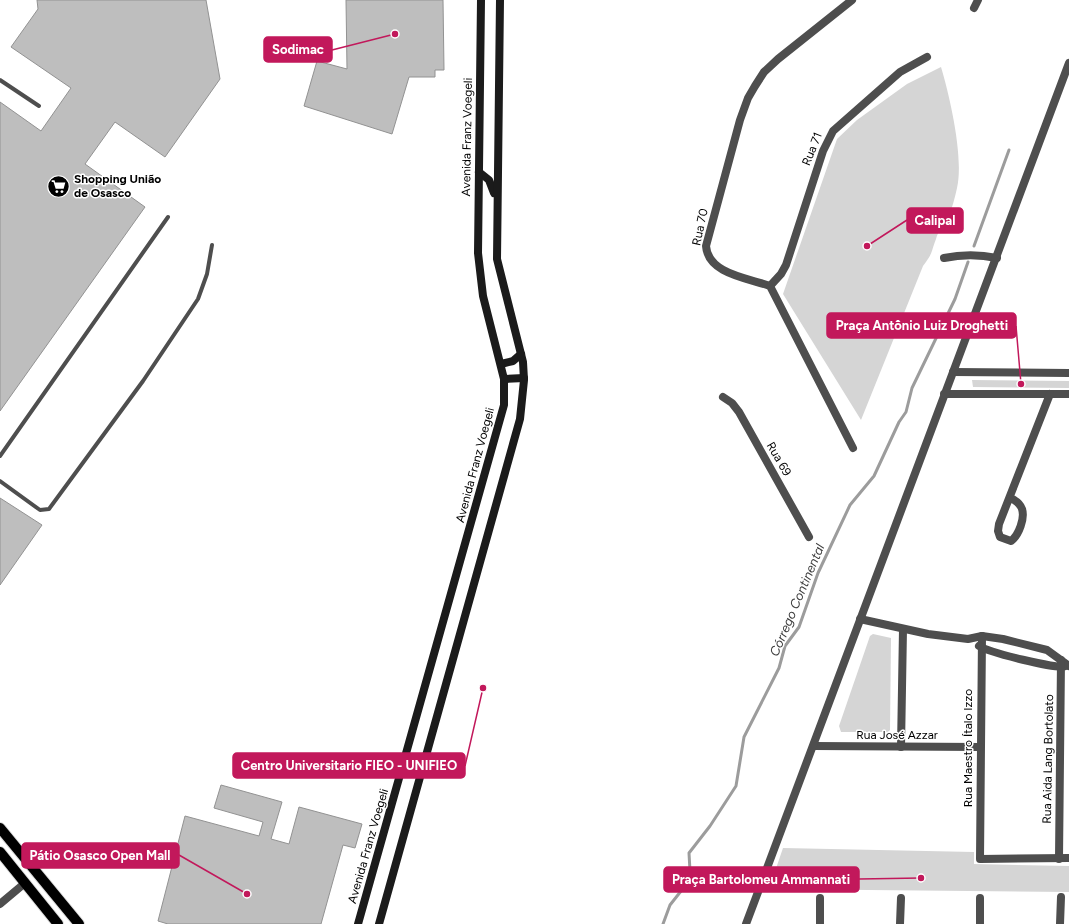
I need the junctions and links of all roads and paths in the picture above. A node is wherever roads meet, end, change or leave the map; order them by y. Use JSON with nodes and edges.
{"nodes":[{"id":1,"x":481,"y":0,"type":"edge"},
{"id":2,"x":500,"y":0,"type":"edge"},
{"id":3,"x":852,"y":0,"type":"edge"},
{"id":4,"x":978,"y":0,"type":"edge"},
{"id":5,"x":974,"y":8,"type":"dead end"},
{"id":6,"x":927,"y":57,"type":"dead end"},
{"id":7,"x":1069,"y":63,"type":"edge"},
{"id":8,"x":0,"y":80,"type":"edge"},
{"id":9,"x":39,"y":106,"type":"dead end"},
{"id":10,"x":479,"y":172,"type":"junction"},
{"id":11,"x":496,"y":214,"type":"junction"},
{"id":12,"x":168,"y":217,"type":"dead end"},
{"id":13,"x":212,"y":245,"type":"dead end"},
{"id":14,"x":944,"y":258,"type":"dead end"},
{"id":15,"x":997,"y":258,"type":"junction"},
{"id":16,"x":770,"y":286,"type":"junction"},
{"id":17,"x":521,"y":354,"type":"junction"},
{"id":18,"x":501,"y":364,"type":"junction"},
{"id":19,"x":953,"y":372,"type":"junction"},
{"id":20,"x":1069,"y":374,"type":"edge"},
{"id":21,"x":524,"y":378,"type":"junction"},
{"id":22,"x":504,"y":379,"type":"junction"},
{"id":23,"x":944,"y":394,"type":"junction"},
{"id":24,"x":1050,"y":394,"type":"junction"},
{"id":25,"x":1069,"y":394,"type":"edge"},
{"id":26,"x":723,"y":397,"type":"dead end"},
{"id":27,"x":853,"y":448,"type":"dead end"},
{"id":28,"x":0,"y":456,"type":"edge"},
{"id":29,"x":0,"y":481,"type":"edge"},
{"id":30,"x":1010,"y":498,"type":"junction"},
{"id":31,"x":809,"y":537,"type":"dead end"},
{"id":32,"x":860,"y":619,"type":"junction"},
{"id":33,"x":903,"y":629,"type":"junction"},
{"id":34,"x":982,"y":636,"type":"junction"},
{"id":35,"x":968,"y":639,"type":"junction"},
{"id":36,"x":982,"y":648,"type":"junction"},
{"id":37,"x":1065,"y":665,"type":"edge"},
{"id":38,"x":814,"y":746,"type":"junction"},
{"id":39,"x":902,"y":746,"type":"junction"},
{"id":40,"x":980,"y":748,"type":"junction"},
{"id":41,"x":0,"y":828,"type":"edge"},
{"id":42,"x":0,"y":852,"type":"edge"},
{"id":43,"x":1069,"y":858,"type":"edge"},
{"id":44,"x":1059,"y":859,"type":"junction"},
{"id":45,"x":25,"y":884,"type":"junction"},
{"id":46,"x":1061,"y":897,"type":"dead end"},
{"id":47,"x":820,"y":898,"type":"dead end"},
{"id":48,"x":901,"y":898,"type":"dead end"},
{"id":49,"x":980,"y":898,"type":"dead end"},
{"id":50,"x":0,"y":904,"type":"edge"},
{"id":51,"x":58,"y":924,"type":"edge"},
{"id":52,"x":79,"y":924,"type":"edge"},
{"id":53,"x":358,"y":924,"type":"edge"},
{"id":54,"x":379,"y":924,"type":"edge"},
{"id":55,"x":746,"y":924,"type":"edge"},
{"id":56,"x":820,"y":924,"type":"edge"},
{"id":57,"x":900,"y":924,"type":"edge"},
{"id":58,"x":980,"y":924,"type":"edge"},
{"id":59,"x":1060,"y":924,"type":"edge"}],
"edges":[{"from":1,"to":10,"type":"main road","name":"Avenida Franz Voegeli"},
{"from":2,"to":11,"type":"main road"},
{"from":3,"to":16,"type":"street","name":"Rua 70"},
{"from":4,"to":5,"type":"street"},
{"from":6,"to":16,"type":"street","name":"Rua 71"},
{"from":7,"to":15,"type":"street"},
{"from":8,"to":9,"type":"lane"},
{"from":10,"to":11,"type":"main road"},
{"from":10,"to":18,"type":"main road","name":"Avenida Franz Voegeli"},
{"from":11,"to":17,"type":"main road"},
{"from":12,"to":28,"type":"lane"},
{"from":13,"to":29,"type":"lane"},
{"from":14,"to":15,"type":"street"},
{"from":15,"to":19,"type":"street"},
{"from":16,"to":27,"type":"street"},
{"from":17,"to":18,"type":"main road"},
{"from":17,"to":21,"type":"main road"},
{"from":18,"to":22,"type":"main road","name":"Avenida Franz Voegeli"},
{"from":19,"to":20,"type":"street"},
{"from":19,"to":23,"type":"street"},
{"from":21,"to":22,"type":"main road"},
{"from":21,"to":54,"type":"main road"},
{"from":22,"to":53,"type":"main road","name":"Avenida Franz Voegeli"},
{"from":23,"to":24,"type":"street"},
{"from":23,"to":32,"type":"street"},
{"from":24,"to":25,"type":"street"},
{"from":24,"to":30,"type":"street"},
{"from":26,"to":31,"type":"street","name":"Rua 69"},
{"from":30,"to":30,"type":"street"},
{"from":32,"to":33,"type":"street"},
{"from":32,"to":38,"type":"street"},
{"from":33,"to":35,"type":"street"},
{"from":33,"to":39,"type":"street"},
{"from":34,"to":35,"type":"street"},
{"from":34,"to":36,"type":"street","name":"Rua Maestro Ítalo Izzo"},
{"from":34,"to":37,"type":"street"},
{"from":35,"to":36,"type":"street"},
{"from":36,"to":37,"type":"street"},
{"from":36,"to":40,"type":"street","name":"Rua Maestro Ítalo Izzo"},
{"from":37,"to":44,"type":"street","name":"Rua Aida Lang Bortolato"},
{"from":38,"to":39,"type":"street","name":"Rua José Azzar"},
{"from":38,"to":55,"type":"street"},
{"from":39,"to":40,"type":"street","name":"Rua José Azzar"},
{"from":40,"to":44,"type":"street","name":"Rua Maestro Ítalo Izzo"},
{"from":41,"to":52,"type":"main road"},
{"from":42,"to":45,"type":"main road"},
{"from":43,"to":44,"type":"street"},
{"from":45,"to":50,"type":"street"},
{"from":45,"to":51,"type":"main road"},
{"from":46,"to":59,"type":"street"},
{"from":47,"to":56,"type":"street"},
{"from":48,"to":57,"type":"street"},
{"from":49,"to":58,"type":"street"}]}
